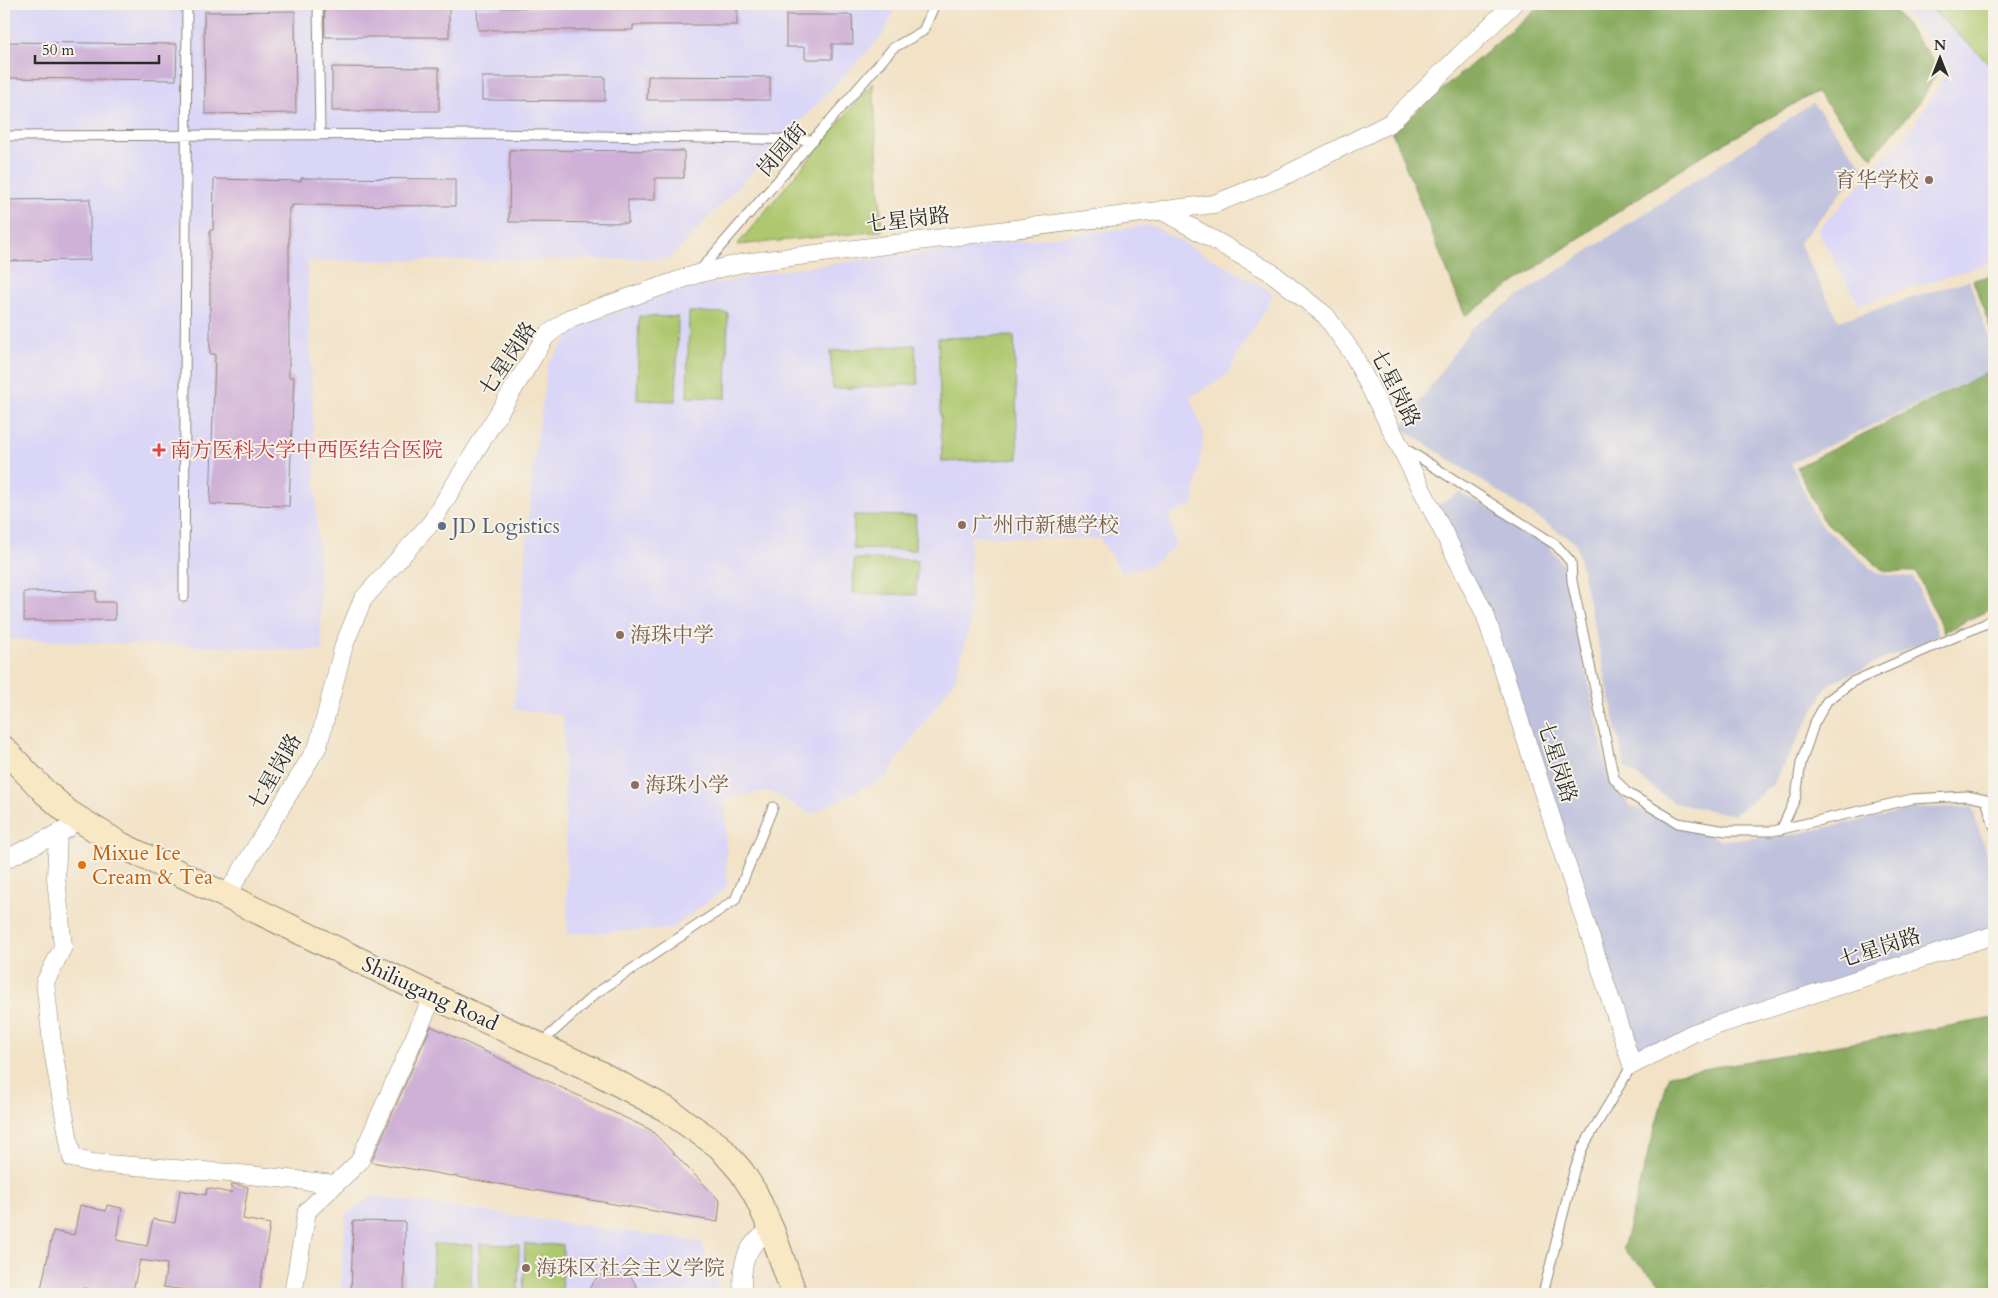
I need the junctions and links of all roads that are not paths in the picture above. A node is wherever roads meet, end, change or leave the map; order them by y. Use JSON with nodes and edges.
{"nodes":[{"id":1,"x":187,"y":4,"type":"edge"},
{"id":2,"x":318,"y":4,"type":"edge"},
{"id":3,"x":935,"y":4,"type":"edge"},
{"id":4,"x":1513,"y":4,"type":"edge"},
{"id":5,"x":320,"y":135,"type":"junction"},
{"id":6,"x":4,"y":136,"type":"edge"},
{"id":7,"x":186,"y":136,"type":"junction"},
{"id":8,"x":814,"y":140,"type":"junction"},
{"id":9,"x":1161,"y":210,"type":"junction"},
{"id":10,"x":697,"y":274,"type":"junction"},
{"id":11,"x":1399,"y":444,"type":"junction"},
{"id":12,"x":184,"y":597,"type":"dead end"},
{"id":13,"x":1994,"y":616,"type":"edge"},
{"id":14,"x":4,"y":749,"type":"edge"},
{"id":15,"x":773,"y":807,"type":"dead end"},
{"id":16,"x":84,"y":822,"type":"junction"},
{"id":17,"x":1994,"y":826,"type":"edge"},
{"id":18,"x":1781,"y":830,"type":"junction"},
{"id":19,"x":58,"y":834,"type":"junction"},
{"id":20,"x":4,"y":860,"type":"edge"},
{"id":21,"x":226,"y":896,"type":"junction"},
{"id":22,"x":1994,"y":934,"type":"edge"},
{"id":23,"x":434,"y":996,"type":"junction"},
{"id":24,"x":538,"y":1045,"type":"junction"},
{"id":25,"x":1632,"y":1065,"type":"junction"},
{"id":26,"x":335,"y":1184,"type":"junction"},
{"id":27,"x":772,"y":1231,"type":"junction"},
{"id":28,"x":293,"y":1294,"type":"edge"},
{"id":29,"x":743,"y":1294,"type":"edge"},
{"id":30,"x":794,"y":1294,"type":"edge"},
{"id":31,"x":1543,"y":1294,"type":"edge"}],
"edges":[{"from":1,"to":7,"type":"lane"},
{"from":2,"to":5,"type":"lane"},
{"from":3,"to":8,"type":"lane","name":"岗园街"},
{"from":4,"to":9,"type":"street","name":"七星岗路"},
{"from":5,"to":7,"type":"lane"},
{"from":5,"to":8,"type":"lane"},
{"from":6,"to":7,"type":"lane"},
{"from":7,"to":12,"type":"lane"},
{"from":8,"to":10,"type":"lane","name":"岗园街"},
{"from":9,"to":10,"type":"street","name":"七星岗路"},
{"from":9,"to":11,"type":"street","name":"七星岗路"},
{"from":10,"to":21,"type":"street","name":"七星岗路"},
{"from":11,"to":18,"type":"lane"},
{"from":11,"to":25,"type":"street","name":"七星岗路"},
{"from":13,"to":18,"type":"lane"},
{"from":14,"to":16,"type":"main road","name":"Shiliugang Road"},
{"from":15,"to":24,"type":"lane"},
{"from":16,"to":19,"type":"street"},
{"from":16,"to":21,"type":"main road","name":"Shiliugang Road"},
{"from":17,"to":18,"type":"lane"},
{"from":19,"to":20,"type":"street"},
{"from":19,"to":26,"type":"street"},
{"from":21,"to":23,"type":"main road","name":"Shiliugang Road"},
{"from":22,"to":25,"type":"street","name":"七星岗路"},
{"from":23,"to":24,"type":"main road","name":"Shiliugang Road"},
{"from":23,"to":26,"type":"street"},
{"from":24,"to":27,"type":"main road","name":"Shiliugang Road"},
{"from":25,"to":31,"type":"lane"},
{"from":26,"to":28,"type":"street"},
{"from":27,"to":29,"type":"street"},
{"from":27,"to":30,"type":"main road","name":"Shiliugang Road"}]}
